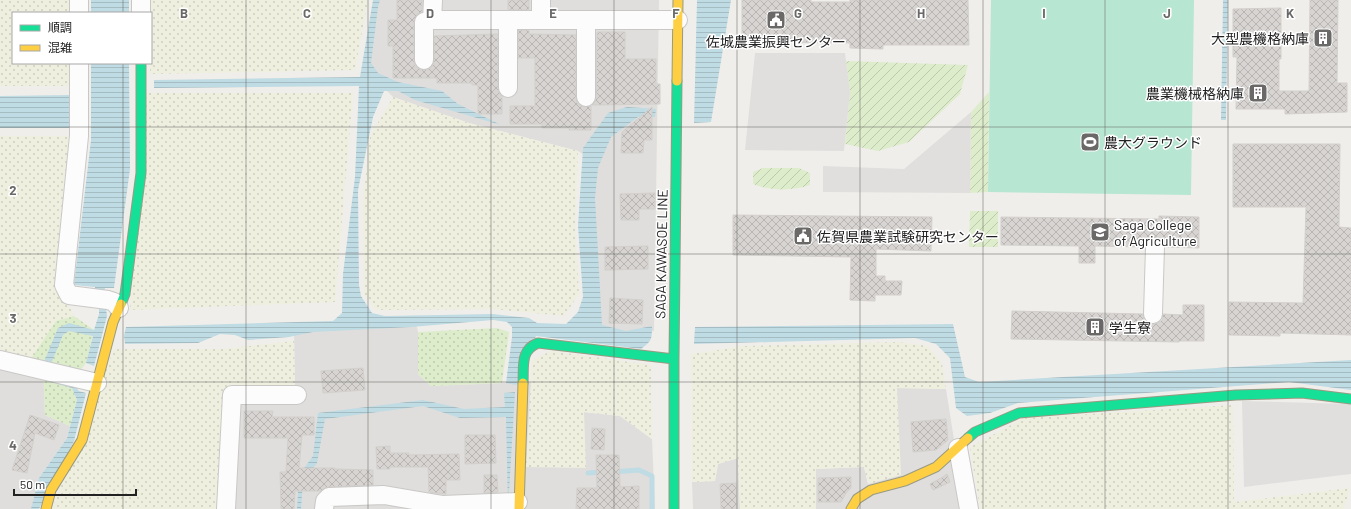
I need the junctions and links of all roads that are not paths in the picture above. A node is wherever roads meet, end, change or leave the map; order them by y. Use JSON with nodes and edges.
{"nodes":[{"id":1,"x":79,"y":0,"type":"edge"},
{"id":2,"x":141,"y":0,"type":"edge"},
{"id":3,"x":433,"y":0,"type":"edge"},
{"id":4,"x":541,"y":0,"type":"edge"},
{"id":5,"x":678,"y":0,"type":"edge"},
{"id":6,"x":79,"y":12,"type":"edge"},
{"id":7,"x":141,"y":12,"type":"edge"},
{"id":8,"x":432,"y":20,"type":"junction"},
{"id":9,"x":508,"y":20,"type":"junction"},
{"id":10,"x":541,"y":20,"type":"junction"},
{"id":11,"x":586,"y":20,"type":"junction"},
{"id":12,"x":678,"y":20,"type":"junction"},
{"id":13,"x":424,"y":60,"type":"dead end"},
{"id":14,"x":79,"y":64,"type":"edge"},
{"id":15,"x":141,"y":64,"type":"edge"},
{"id":16,"x":508,"y":88,"type":"dead end"},
{"id":17,"x":586,"y":98,"type":"dead end"},
{"id":18,"x":1155,"y":247,"type":"dead end"},
{"id":19,"x":106,"y":302,"type":"junction"},
{"id":20,"x":1153,"y":314,"type":"dead end"},
{"id":21,"x":674,"y":359,"type":"junction"},
{"id":22,"x":0,"y":360,"type":"edge"},
{"id":23,"x":97,"y":383,"type":"junction"},
{"id":24,"x":297,"y":395,"type":"dead end"},
{"id":25,"x":1351,"y":399,"type":"edge"},
{"id":26,"x":958,"y":448,"type":"junction"},
{"id":27,"x":514,"y":505,"type":"edge"},
{"id":28,"x":46,"y":509,"type":"edge"},
{"id":29,"x":226,"y":509,"type":"edge"},
{"id":30,"x":324,"y":509,"type":"edge"},
{"id":31,"x":674,"y":509,"type":"edge"},
{"id":32,"x":851,"y":509,"type":"edge"},
{"id":33,"x":969,"y":509,"type":"edge"}],
"edges":[{"from":1,"to":6,"type":"street"},
{"from":2,"to":7,"type":"street"},
{"from":3,"to":8,"type":"street"},
{"from":4,"to":10,"type":"street"},
{"from":5,"to":12,"type":"street","name":"SAGA KAWASOE LINE"},
{"from":8,"to":9,"type":"street"},
{"from":8,"to":13,"type":"street"},
{"from":9,"to":10,"type":"street"},
{"from":9,"to":16,"type":"street"},
{"from":10,"to":11,"type":"street"},
{"from":11,"to":12,"type":"street"},
{"from":11,"to":17,"type":"street"},
{"from":12,"to":21,"type":"street","name":"SAGA KAWASOE LINE"},
{"from":14,"to":19,"type":"street"},
{"from":15,"to":19,"type":"street"},
{"from":18,"to":20,"type":"street"},
{"from":19,"to":23,"type":"street"},
{"from":21,"to":27,"type":"street"},
{"from":21,"to":31,"type":"street","name":"SAGA KAWASOE LINE"},
{"from":22,"to":23,"type":"street"},
{"from":23,"to":28,"type":"street"},
{"from":24,"to":29,"type":"street"},
{"from":25,"to":26,"type":"street"},
{"from":26,"to":32,"type":"street"},
{"from":26,"to":33,"type":"street"},
{"from":27,"to":30,"type":"street"}]}
